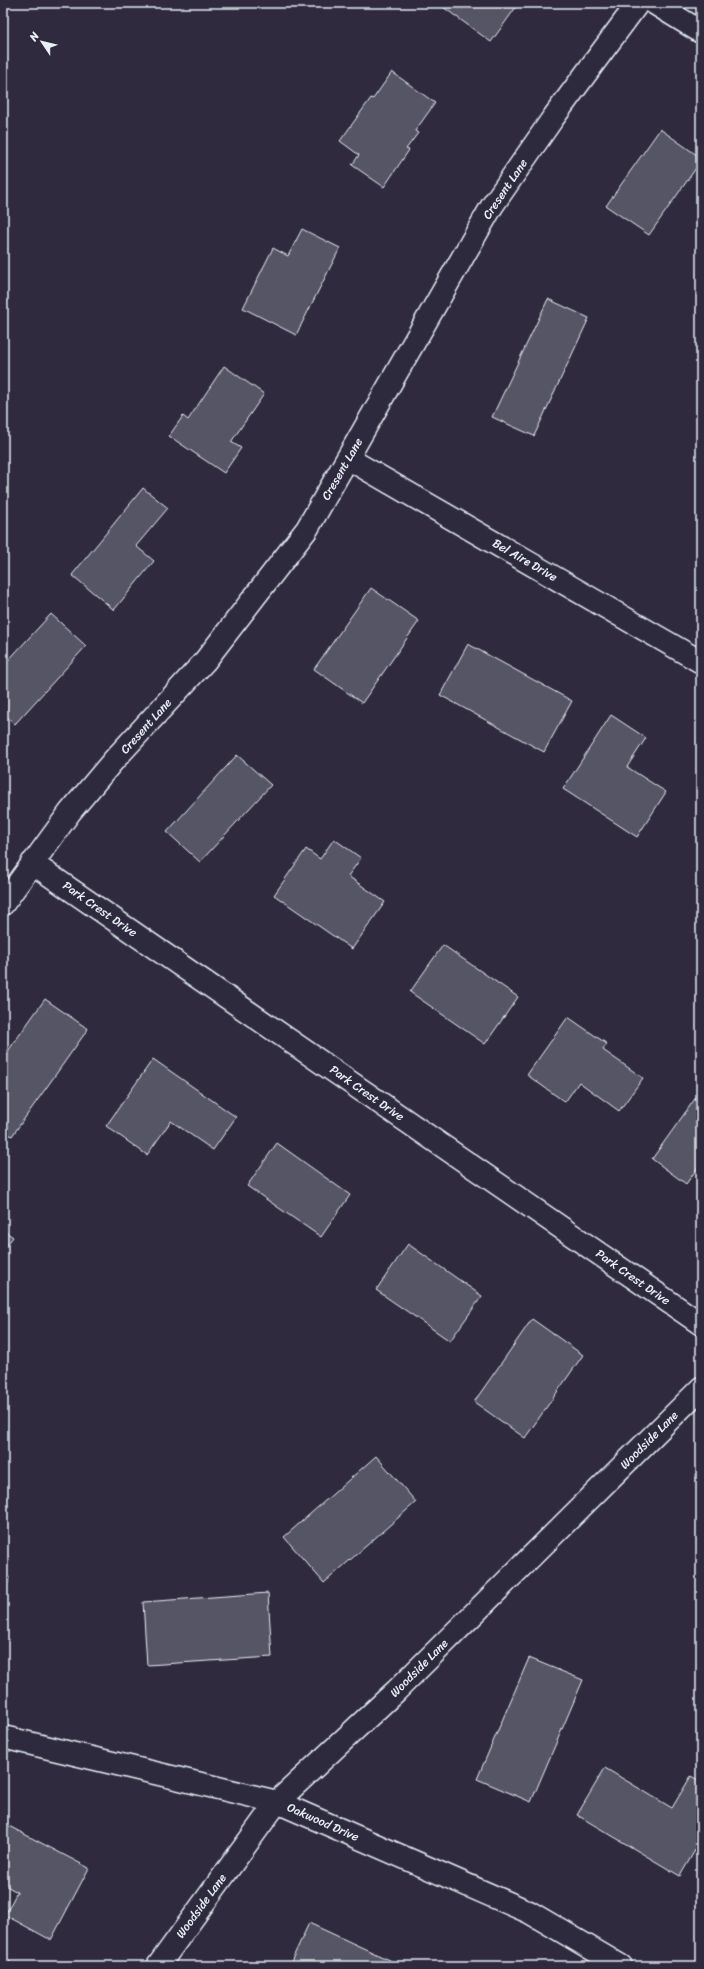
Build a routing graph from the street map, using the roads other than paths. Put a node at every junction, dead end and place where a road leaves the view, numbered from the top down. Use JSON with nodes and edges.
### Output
{"nodes":[{"id":1,"x":638,"y":3,"type":"edge"},
{"id":2,"x":654,"y":3,"type":"edge"},
{"id":3,"x":701,"y":32,"type":"edge"},
{"id":4,"x":349,"y":459,"type":"junction"},
{"id":5,"x":701,"y":662,"type":"edge"},
{"id":6,"x":32,"y":863,"type":"junction"},
{"id":7,"x":3,"y":904,"type":"edge"},
{"id":8,"x":701,"y":1324,"type":"edge"},
{"id":9,"x":701,"y":1388,"type":"edge"},
{"id":10,"x":3,"y":1736,"type":"edge"},
{"id":11,"x":277,"y":1802,"type":"junction"},
{"id":12,"x":158,"y":1966,"type":"edge"},
{"id":13,"x":622,"y":1966,"type":"edge"}],
"edges":[{"from":1,"to":4,"type":"street","name":"Cresent Lane"},
{"from":2,"to":3,"type":"street"},
{"from":4,"to":5,"type":"street","name":"Bel Aire Drive"},
{"from":4,"to":6,"type":"street","name":"Cresent Lane"},
{"from":6,"to":7,"type":"street","name":"Cresent Lane"},
{"from":6,"to":8,"type":"street","name":"Park Crest Drive"},
{"from":9,"to":11,"type":"street","name":"Woodside Lane"},
{"from":10,"to":11,"type":"street","name":"Oakwood Drive"},
{"from":11,"to":12,"type":"street","name":"Woodside Lane"},
{"from":11,"to":13,"type":"street","name":"Oakwood Drive"}]}
